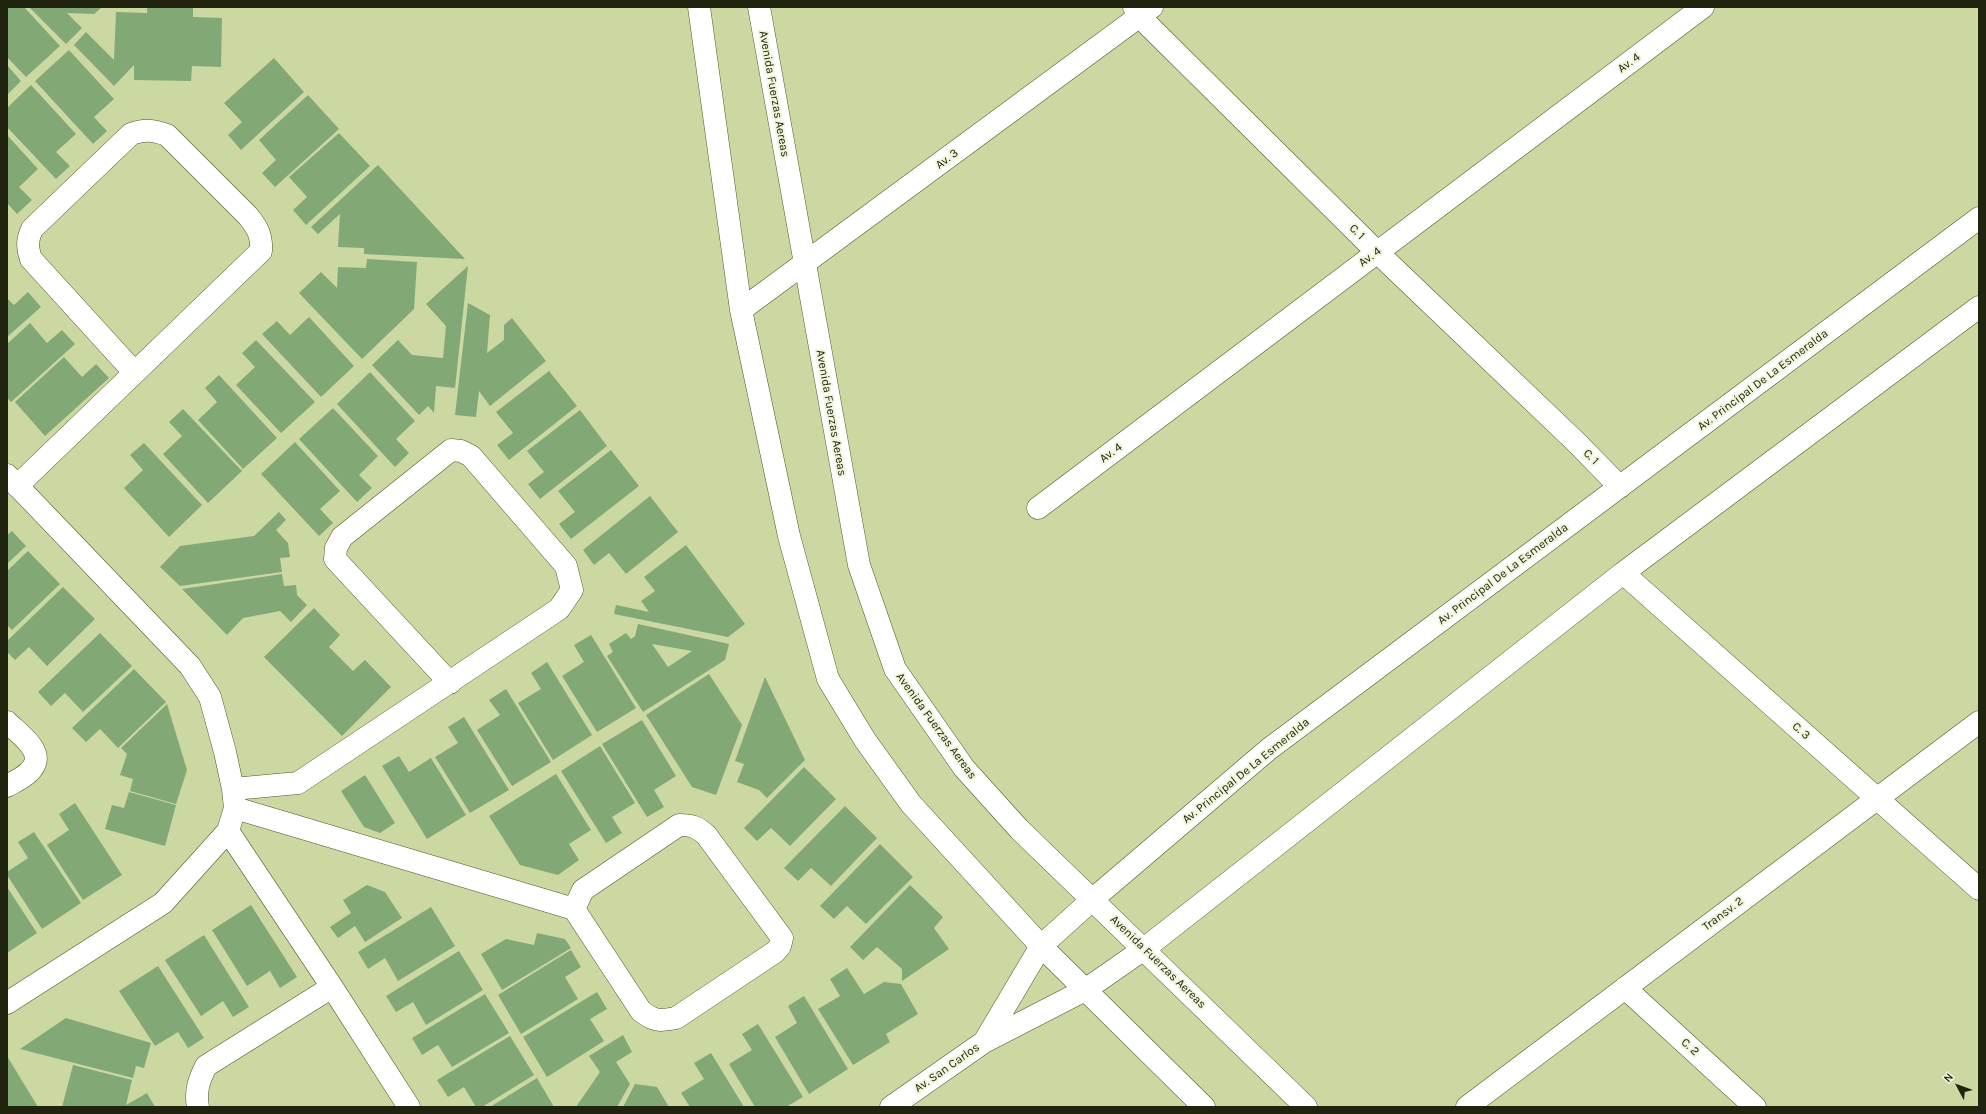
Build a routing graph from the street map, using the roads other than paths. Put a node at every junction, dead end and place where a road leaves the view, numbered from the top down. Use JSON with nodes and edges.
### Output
{"nodes":[{"id":1,"x":699,"y":7,"type":"edge"},
{"id":2,"x":759,"y":7,"type":"edge"},
{"id":3,"x":1703,"y":7,"type":"edge"},
{"id":4,"x":1142,"y":10,"type":"edge"},
{"id":5,"x":1979,"y":218,"type":"edge"},
{"id":6,"x":1377,"y":252,"type":"junction"},
{"id":7,"x":804,"y":263,"type":"junction"},
{"id":8,"x":1979,"y":307,"type":"edge"},
{"id":9,"x":741,"y":310,"type":"junction"},
{"id":10,"x":134,"y":372,"type":"junction"},
{"id":11,"x":12,"y":481,"type":"edge"},
{"id":12,"x":1620,"y":487,"type":"junction"},
{"id":13,"x":1038,"y":508,"type":"dead end"},
{"id":14,"x":1623,"y":573,"type":"junction"},
{"id":15,"x":450,"y":683,"type":"junction"},
{"id":16,"x":7,"y":722,"type":"edge"},
{"id":17,"x":1979,"y":722,"type":"edge"},
{"id":18,"x":7,"y":786,"type":"edge"},
{"id":19,"x":234,"y":798,"type":"junction"},
{"id":20,"x":1878,"y":798,"type":"junction"},
{"id":21,"x":228,"y":830,"type":"junction"},
{"id":22,"x":1979,"y":889,"type":"edge"},
{"id":23,"x":1093,"y":899,"type":"junction"},
{"id":24,"x":574,"y":909,"type":"junction"},
{"id":25,"x":1041,"y":946,"type":"junction"},
{"id":26,"x":1144,"y":949,"type":"junction"},
{"id":27,"x":332,"y":987,"type":"junction"},
{"id":28,"x":1625,"y":988,"type":"junction"},
{"id":29,"x":1085,"y":990,"type":"junction"},
{"id":30,"x":7,"y":1003,"type":"edge"},
{"id":31,"x":984,"y":1042,"type":"junction"},
{"id":32,"x":198,"y":1107,"type":"edge"},
{"id":33,"x":409,"y":1107,"type":"edge"},
{"id":34,"x":891,"y":1107,"type":"edge"},
{"id":35,"x":1204,"y":1107,"type":"edge"},
{"id":36,"x":1306,"y":1107,"type":"edge"},
{"id":37,"x":1467,"y":1107,"type":"edge"},
{"id":38,"x":1755,"y":1107,"type":"edge"}],
"edges":[{"from":1,"to":9,"type":"street"},
{"from":2,"to":7,"type":"street","name":"Avenida Fuerzas Aereas"},
{"from":3,"to":6,"type":"street","name":"Av. 4"},
{"from":4,"to":6,"type":"street","name":"C. 1"},
{"from":4,"to":7,"type":"street","name":"Av. 3"},
{"from":5,"to":12,"type":"street","name":"Av. Principal De La Esmeralda"},
{"from":6,"to":12,"type":"street","name":"C. 1"},
{"from":6,"to":13,"type":"street","name":"Av. 4"},
{"from":7,"to":9,"type":"street","name":"Av. 3"},
{"from":7,"to":23,"type":"street","name":"Avenida Fuerzas Aereas"},
{"from":8,"to":14,"type":"street"},
{"from":9,"to":25,"type":"street"},
{"from":10,"to":10,"type":"street"},
{"from":10,"to":11,"type":"street"},
{"from":11,"to":19,"type":"street"},
{"from":12,"to":23,"type":"street","name":"Av. Principal De La Esmeralda"},
{"from":14,"to":20,"type":"street","name":"C. 3"},
{"from":14,"to":26,"type":"street"},
{"from":15,"to":15,"type":"street"},
{"from":15,"to":19,"type":"street"},
{"from":16,"to":18,"type":"street"},
{"from":17,"to":20,"type":"street","name":"Transv. 2"},
{"from":19,"to":21,"type":"street"},
{"from":19,"to":24,"type":"street"},
{"from":20,"to":22,"type":"street","name":"C. 3"},
{"from":20,"to":28,"type":"street","name":"Transv. 2"},
{"from":21,"to":27,"type":"street"},
{"from":21,"to":30,"type":"street"},
{"from":23,"to":25,"type":"street","name":"Av. Principal De La Esmeralda"},
{"from":23,"to":26,"type":"street","name":"Avenida Fuerzas Aereas"},
{"from":24,"to":24,"type":"street"},
{"from":25,"to":29,"type":"street"},
{"from":25,"to":31,"type":"street","name":"Av. Principal De La Esmeralda"},
{"from":26,"to":29,"type":"street"},
{"from":26,"to":36,"type":"street","name":"Avenida Fuerzas Aereas"},
{"from":27,"to":32,"type":"street"},
{"from":27,"to":33,"type":"street"},
{"from":28,"to":37,"type":"street","name":"Transv. 2"},
{"from":28,"to":38,"type":"street","name":"C. 2"},
{"from":29,"to":31,"type":"street","name":"Av. San Carlos"},
{"from":29,"to":35,"type":"street"},
{"from":31,"to":34,"type":"street","name":"Av. San Carlos"}]}
